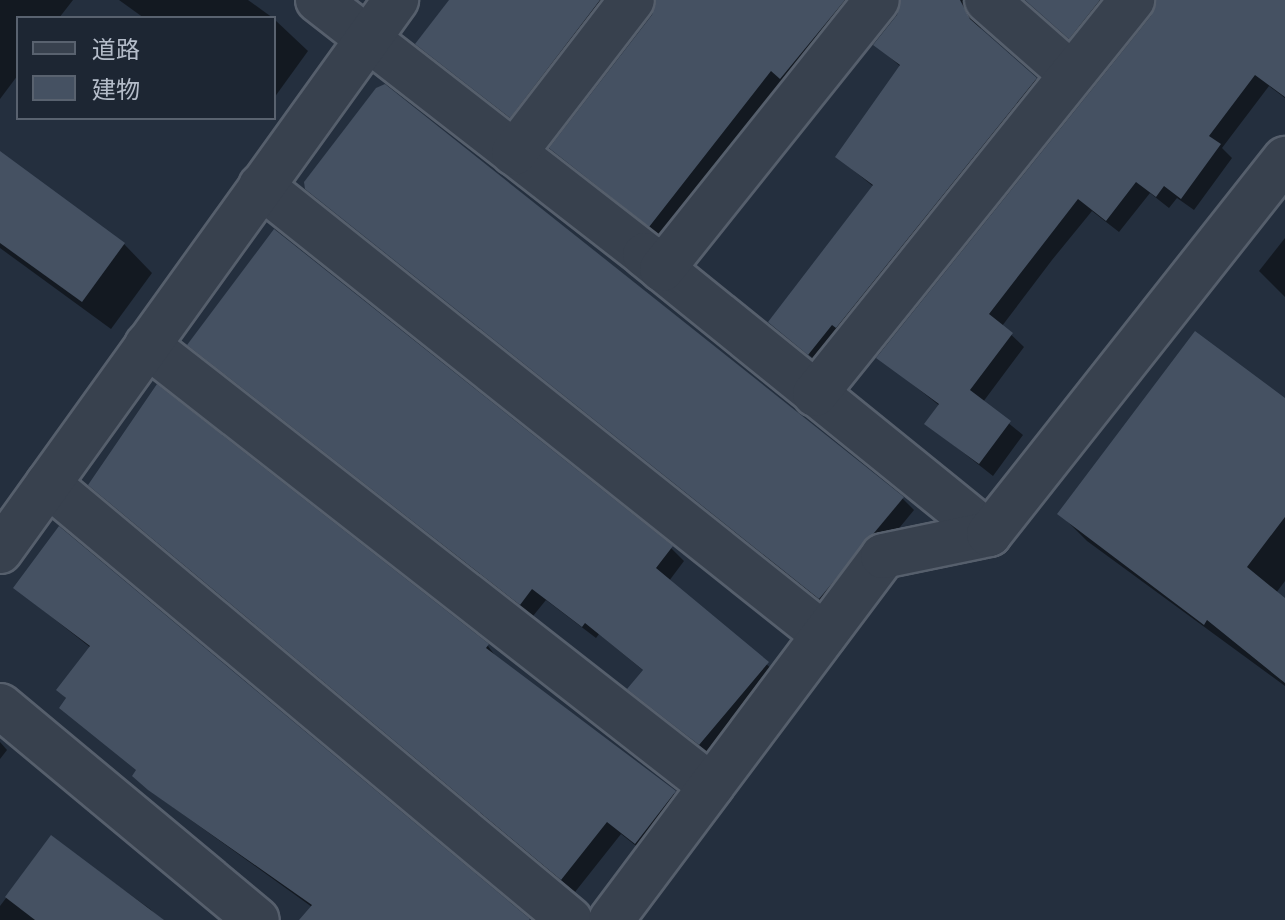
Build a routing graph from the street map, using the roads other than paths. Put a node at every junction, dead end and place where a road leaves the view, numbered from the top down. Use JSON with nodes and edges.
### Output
{"nodes":[{"id":1,"x":318,"y":0,"type":"edge"},
{"id":2,"x":396,"y":0,"type":"edge"},
{"id":3,"x":632,"y":0,"type":"edge"},
{"id":4,"x":877,"y":0,"type":"edge"},
{"id":5,"x":987,"y":0,"type":"edge"},
{"id":6,"x":1132,"y":0,"type":"edge"},
{"id":7,"x":367,"y":37,"type":"junction"},
{"id":8,"x":1071,"y":74,"type":"junction"},
{"id":9,"x":514,"y":153,"type":"junction"},
{"id":10,"x":1285,"y":159,"type":"edge"},
{"id":11,"x":261,"y":186,"type":"junction"},
{"id":12,"x":662,"y":269,"type":"junction"},
{"id":13,"x":147,"y":345,"type":"junction"},
{"id":14,"x":815,"y":394,"type":"junction"},
{"id":15,"x":48,"y":484,"type":"junction"},
{"id":16,"x":989,"y":534,"type":"junction"},
{"id":17,"x":0,"y":551,"type":"edge"},
{"id":18,"x":824,"y":635,"type":"junction"},
{"id":19,"x":0,"y":706,"type":"edge"},
{"id":20,"x":711,"y":786,"type":"junction"},
{"id":21,"x":257,"y":920,"type":"edge"},
{"id":22,"x":570,"y":920,"type":"edge"},
{"id":23,"x":611,"y":920,"type":"edge"}],
"edges":[{"from":1,"to":7,"type":"street"},
{"from":2,"to":7,"type":"street"},
{"from":3,"to":9,"type":"street"},
{"from":4,"to":12,"type":"street"},
{"from":5,"to":8,"type":"street"},
{"from":6,"to":8,"type":"street"},
{"from":7,"to":9,"type":"street"},
{"from":7,"to":11,"type":"street"},
{"from":8,"to":14,"type":"street"},
{"from":9,"to":12,"type":"street"},
{"from":10,"to":16,"type":"street"},
{"from":11,"to":13,"type":"street"},
{"from":11,"to":18,"type":"street"},
{"from":12,"to":14,"type":"street"},
{"from":13,"to":15,"type":"street"},
{"from":13,"to":20,"type":"street"},
{"from":14,"to":16,"type":"street"},
{"from":15,"to":17,"type":"street"},
{"from":15,"to":22,"type":"street"},
{"from":16,"to":18,"type":"street"},
{"from":18,"to":20,"type":"street"},
{"from":19,"to":21,"type":"street"},
{"from":20,"to":23,"type":"street"}]}
